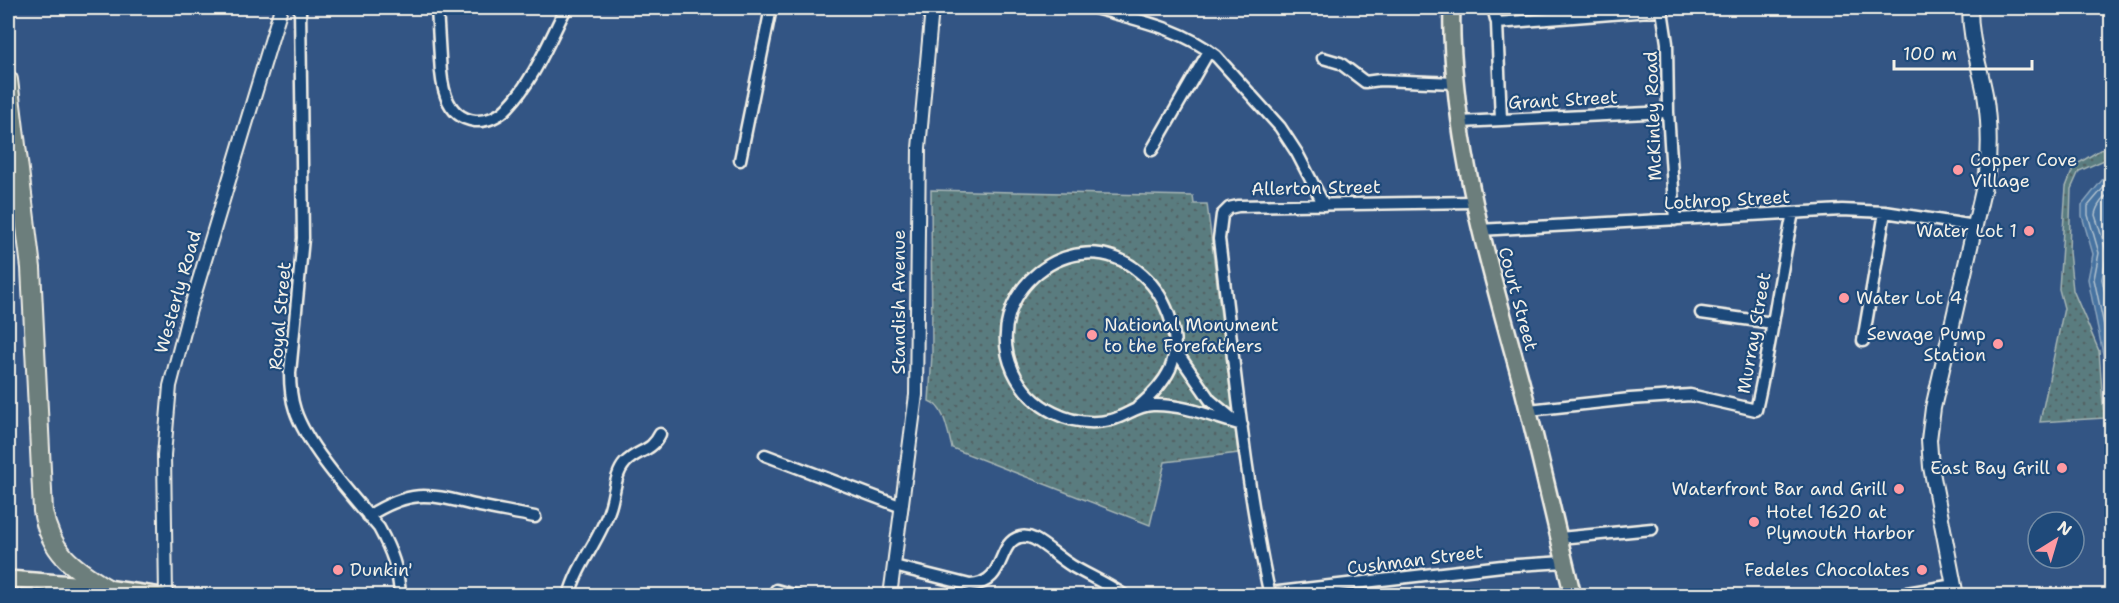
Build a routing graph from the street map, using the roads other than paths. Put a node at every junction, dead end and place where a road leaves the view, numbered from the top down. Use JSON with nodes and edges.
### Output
{"nodes":[{"id":1,"x":281,"y":8,"type":"edge"},
{"id":2,"x":300,"y":8,"type":"edge"},
{"id":3,"x":437,"y":8,"type":"edge"},
{"id":4,"x":566,"y":8,"type":"edge"},
{"id":5,"x":771,"y":8,"type":"edge"},
{"id":6,"x":932,"y":8,"type":"edge"},
{"id":7,"x":1095,"y":8,"type":"edge"},
{"id":8,"x":1452,"y":8,"type":"edge"},
{"id":9,"x":1492,"y":8,"type":"edge"},
{"id":10,"x":1970,"y":8,"type":"edge"},
{"id":11,"x":1497,"y":23,"type":"junction"},
{"id":12,"x":1209,"y":51,"type":"junction"},
{"id":13,"x":1323,"y":58,"type":"dead end"},
{"id":14,"x":8,"y":80,"type":"edge"},
{"id":15,"x":1455,"y":83,"type":"junction"},
{"id":16,"x":1668,"y":112,"type":"junction"},
{"id":17,"x":1501,"y":120,"type":"junction"},
{"id":18,"x":1460,"y":122,"type":"junction"},
{"id":19,"x":1152,"y":150,"type":"dead end"},
{"id":20,"x":740,"y":160,"type":"dead end"},
{"id":21,"x":1473,"y":202,"type":"junction"},
{"id":22,"x":1323,"y":205,"type":"junction"},
{"id":23,"x":1886,"y":212,"type":"junction"},
{"id":24,"x":1793,"y":213,"type":"junction"},
{"id":25,"x":1675,"y":220,"type":"junction"},
{"id":26,"x":1975,"y":226,"type":"junction"},
{"id":27,"x":1479,"y":230,"type":"junction"},
{"id":28,"x":1701,"y":313,"type":"dead end"},
{"id":29,"x":1773,"y":323,"type":"junction"},
{"id":30,"x":1863,"y":341,"type":"dead end"},
{"id":31,"x":1174,"y":348,"type":"junction"},
{"id":32,"x":1138,"y":407,"type":"junction"},
{"id":33,"x":1529,"y":410,"type":"junction"},
{"id":34,"x":1242,"y":425,"type":"junction"},
{"id":35,"x":660,"y":434,"type":"dead end"},
{"id":36,"x":765,"y":455,"type":"dead end"},
{"id":37,"x":902,"y":507,"type":"junction"},
{"id":38,"x":368,"y":516,"type":"junction"},
{"id":39,"x":535,"y":517,"type":"dead end"},
{"id":40,"x":1652,"y":529,"type":"dead end"},
{"id":41,"x":1560,"y":538,"type":"junction"},
{"id":42,"x":1565,"y":562,"type":"junction"},
{"id":43,"x":894,"y":566,"type":"junction"},
{"id":44,"x":8,"y":579,"type":"edge"},
{"id":45,"x":106,"y":588,"type":"junction"},
{"id":46,"x":776,"y":590,"type":"dead end"},
{"id":47,"x":1955,"y":590,"type":"edge"},
{"id":48,"x":1270,"y":594,"type":"edge"},
{"id":49,"x":161,"y":596,"type":"edge"},
{"id":50,"x":166,"y":596,"type":"edge"},
{"id":51,"x":400,"y":596,"type":"edge"},
{"id":52,"x":569,"y":596,"type":"edge"},
{"id":53,"x":797,"y":596,"type":"edge"},
{"id":54,"x":890,"y":596,"type":"edge"},
{"id":55,"x":1125,"y":596,"type":"edge"},
{"id":56,"x":1573,"y":596,"type":"edge"},
{"id":57,"x":1889,"y":596,"type":"edge"}],
"edges":[{"from":1,"to":50,"type":"street","name":"Westerly Road"},
{"from":2,"to":38,"type":"street","name":"Royal Street"},
{"from":3,"to":4,"type":"street"},
{"from":5,"to":20,"type":"street"},
{"from":6,"to":37,"type":"street","name":"Standish Avenue"},
{"from":7,"to":12,"type":"street"},
{"from":8,"to":15,"type":"main road","name":"Court Street"},
{"from":9,"to":11,"type":"street"},
{"from":10,"to":26,"type":"main road"},
{"from":11,"to":16,"type":"street","name":"McKinley Road"},
{"from":11,"to":17,"type":"street"},
{"from":12,"to":19,"type":"street"},
{"from":12,"to":22,"type":"street"},
{"from":13,"to":15,"type":"street"},
{"from":14,"to":45,"type":"highway"},
{"from":15,"to":18,"type":"main road","name":"Court Street"},
{"from":16,"to":17,"type":"street","name":"Grant Street"},
{"from":16,"to":25,"type":"street","name":"McKinley Road"},
{"from":17,"to":18,"type":"street","name":"Grant Street"},
{"from":18,"to":21,"type":"main road","name":"Court Street"},
{"from":21,"to":22,"type":"street","name":"Allerton Street"},
{"from":21,"to":27,"type":"main road","name":"Court Street"},
{"from":22,"to":34,"type":"street","name":"Allerton Street"},
{"from":23,"to":24,"type":"street","name":"Lothrop Street"},
{"from":23,"to":26,"type":"street","name":"Lothrop Street"},
{"from":23,"to":30,"type":"street"},
{"from":24,"to":25,"type":"street","name":"Lothrop Street"},
{"from":24,"to":29,"type":"street","name":"Murray Street"},
{"from":25,"to":27,"type":"street","name":"Lothrop Street"},
{"from":26,"to":47,"type":"main road"},
{"from":27,"to":33,"type":"main road","name":"Court Street"},
{"from":28,"to":29,"type":"street"},
{"from":29,"to":33,"type":"street","name":"Murray Street"},
{"from":31,"to":32,"type":"street"},
{"from":31,"to":32,"type":"street"},
{"from":31,"to":34,"type":"street"},
{"from":32,"to":34,"type":"street"},
{"from":33,"to":41,"type":"main road","name":"Court Street"},
{"from":34,"to":48,"type":"street","name":"Allerton Street"},
{"from":35,"to":52,"type":"street"},
{"from":36,"to":37,"type":"street"},
{"from":37,"to":43,"type":"street","name":"Standish Avenue"},
{"from":38,"to":39,"type":"street"},
{"from":38,"to":51,"type":"street","name":"Royal Street"},
{"from":40,"to":41,"type":"street"},
{"from":41,"to":42,"type":"main road","name":"Court Street"},
{"from":42,"to":48,"type":"street","name":"Cushman Street"},
{"from":42,"to":56,"type":"main road","name":"Court Street"},
{"from":43,"to":54,"type":"street","name":"Standish Avenue"},
{"from":43,"to":55,"type":"street"},
{"from":44,"to":45,"type":"main road"},
{"from":45,"to":49,"type":"main road"},
{"from":46,"to":53,"type":"street"},
{"from":47,"to":57,"type":"street"}]}
